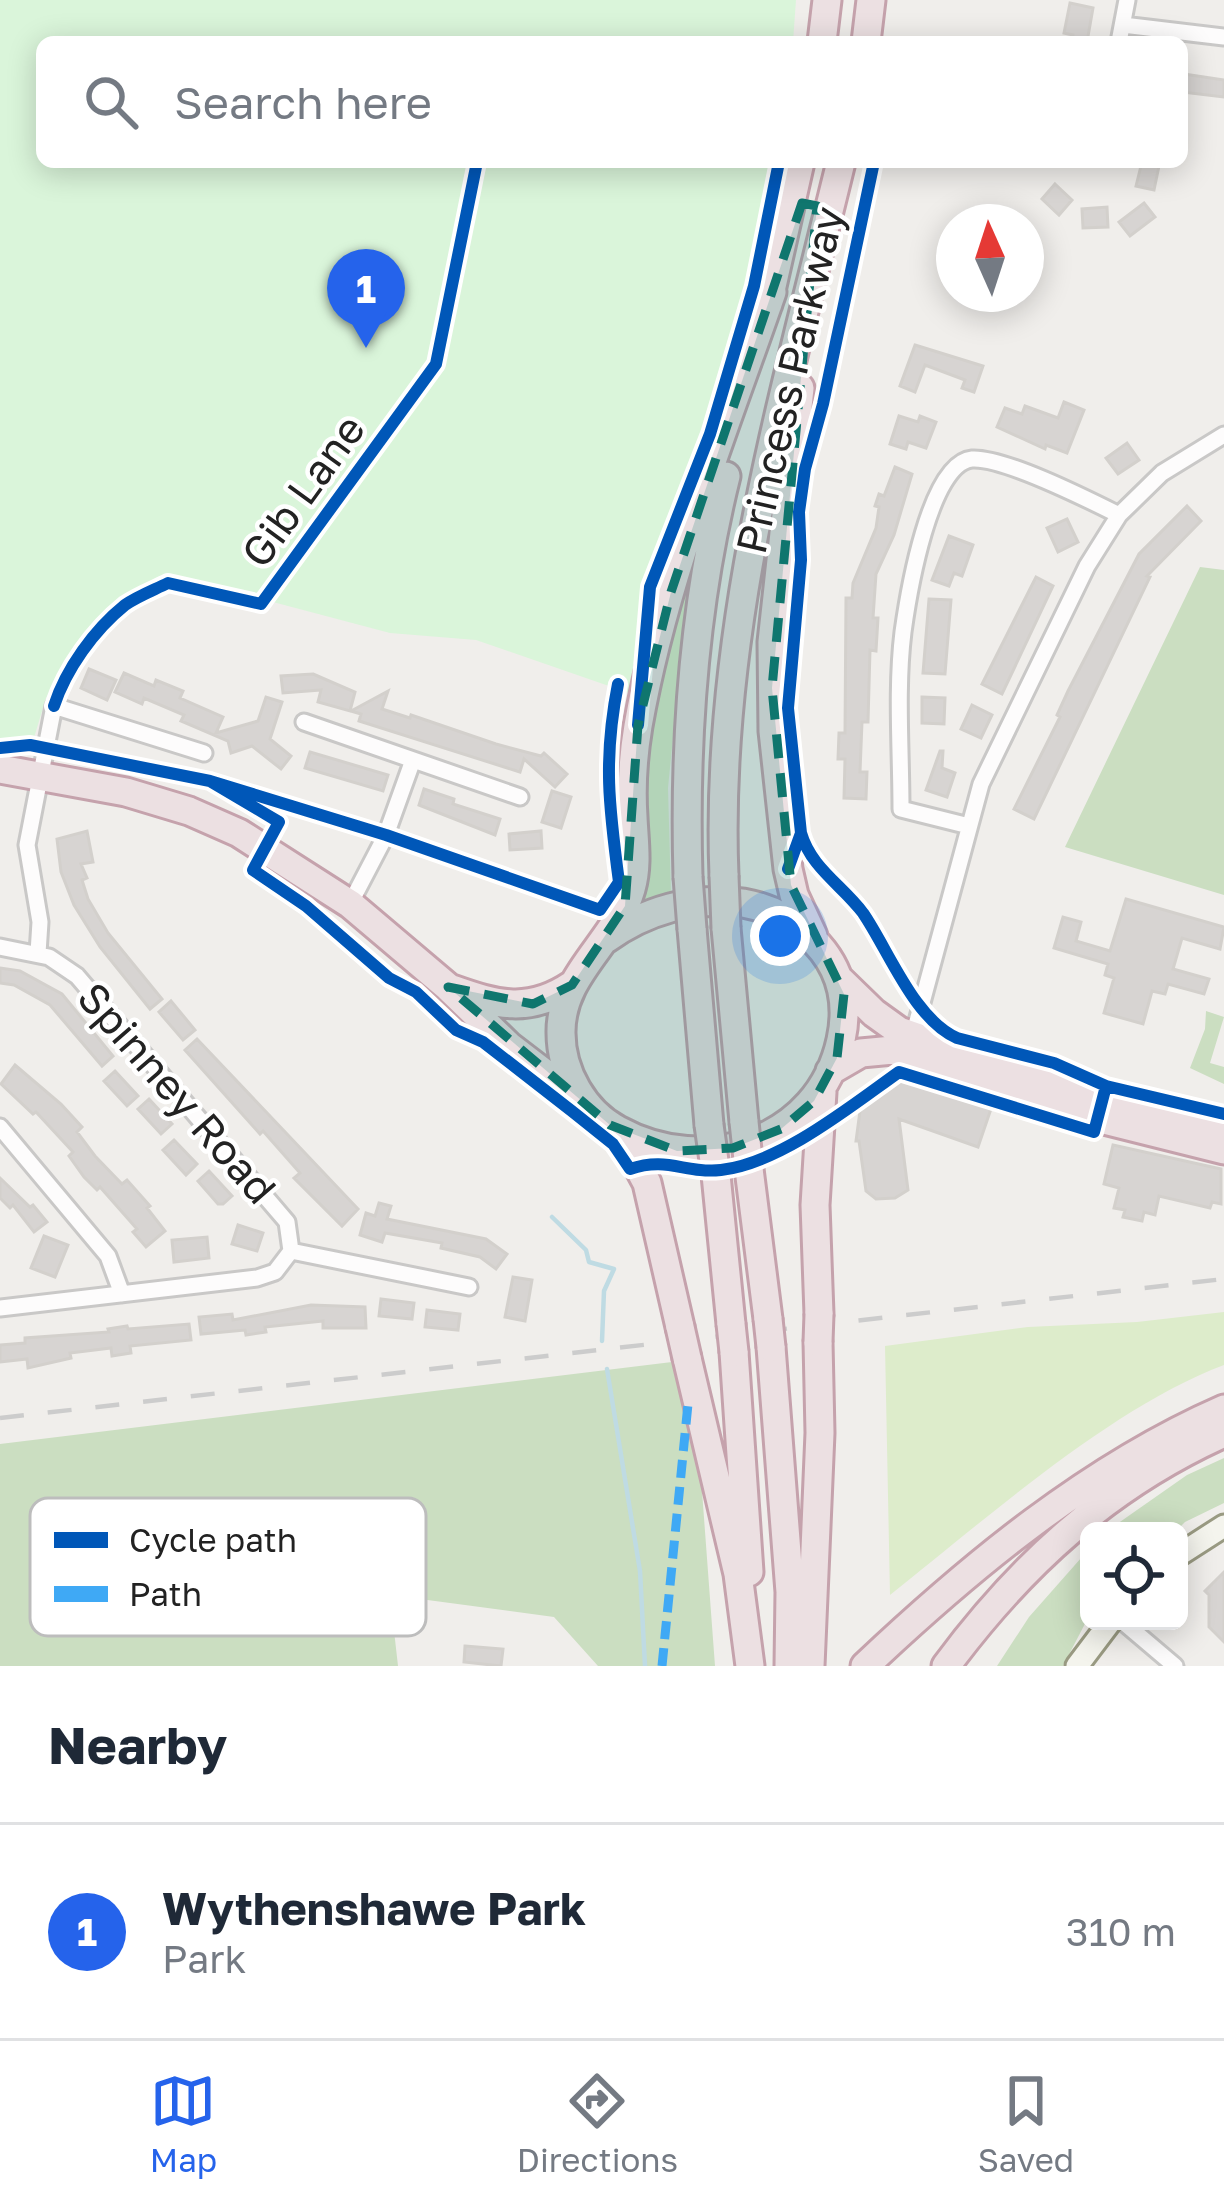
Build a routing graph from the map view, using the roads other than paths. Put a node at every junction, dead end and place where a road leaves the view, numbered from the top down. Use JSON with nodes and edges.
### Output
{"nodes":[{"id":1,"x":827,"y":0,"type":"edge"},
{"id":2,"x":871,"y":0,"type":"edge"},
{"id":3,"x":1126,"y":0,"type":"edge"},
{"id":4,"x":1121,"y":33,"type":"edge"},
{"id":5,"x":823,"y":36,"type":"edge"},
{"id":6,"x":867,"y":36,"type":"edge"},
{"id":7,"x":1224,"y":37,"type":"edge"},
{"id":8,"x":799,"y":168,"type":"edge"},
{"id":9,"x":840,"y":168,"type":"edge"},
{"id":10,"x":772,"y":292,"type":"junction"},
{"id":11,"x":808,"y":302,"type":"junction"},
{"id":12,"x":1224,"y":435,"type":"edge"},
{"id":13,"x":1119,"y":515,"type":"junction"},
{"id":14,"x":304,"y":722,"type":"dead end"},
{"id":15,"x":204,"y":753,"type":"dead end"},
{"id":16,"x":412,"y":760,"type":"junction"},
{"id":17,"x":0,"y":769,"type":"edge"},
{"id":18,"x":38,"y":775,"type":"junction"},
{"id":19,"x":520,"y":797,"type":"dead end"},
{"id":20,"x":969,"y":826,"type":"junction"},
{"id":21,"x":350,"y":904,"type":"junction"},
{"id":22,"x":606,"y":939,"type":"junction"},
{"id":23,"x":814,"y":940,"type":"junction"},
{"id":24,"x":0,"y":947,"type":"edge"},
{"id":25,"x":38,"y":953,"type":"junction"},
{"id":26,"x":839,"y":979,"type":"junction"},
{"id":27,"x":572,"y":985,"type":"junction"},
{"id":28,"x":448,"y":987,"type":"junction"},
{"id":29,"x":913,"y":1036,"type":"junction"},
{"id":30,"x":826,"y":1079,"type":"junction"},
{"id":31,"x":590,"y":1107,"type":"junction"},
{"id":32,"x":0,"y":1127,"type":"edge"},
{"id":33,"x":619,"y":1131,"type":"junction"},
{"id":34,"x":1224,"y":1131,"type":"edge"},
{"id":35,"x":1224,"y":1150,"type":"edge"},
{"id":36,"x":291,"y":1251,"type":"junction"},
{"id":37,"x":469,"y":1288,"type":"dead end"},
{"id":38,"x":122,"y":1294,"type":"junction"},
{"id":39,"x":0,"y":1308,"type":"edge"},
{"id":40,"x":1224,"y":1409,"type":"edge"},
{"id":41,"x":1224,"y":1433,"type":"edge"},
{"id":42,"x":1224,"y":1526,"type":"edge"},
{"id":43,"x":1188,"y":1550,"type":"edge"},
{"id":44,"x":1104,"y":1630,"type":"edge"},
{"id":45,"x":1133,"y":1630,"type":"edge"},
{"id":46,"x":752,"y":1666,"type":"edge"},
{"id":47,"x":789,"y":1666,"type":"edge"},
{"id":48,"x":810,"y":1666,"type":"edge"},
{"id":49,"x":865,"y":1666,"type":"edge"},
{"id":50,"x":946,"y":1666,"type":"edge"},
{"id":51,"x":1077,"y":1666,"type":"edge"},
{"id":52,"x":1175,"y":1666,"type":"edge"}],
"edges":[{"from":1,"to":5,"type":"highway"},
{"from":2,"to":6,"type":"highway"},
{"from":3,"to":4,"type":"street"},
{"from":4,"to":7,"type":"street"},
{"from":8,"to":10,"type":"highway","name":"Princess Parkway"},
{"from":9,"to":11,"type":"highway","name":"Princess Parkway"},
{"from":10,"to":22,"type":"highway"},
{"from":10,"to":46,"type":"highway","name":"Princess Parkway","bridge":true},
{"from":11,"to":23,"type":"highway"},
{"from":11,"to":47,"type":"highway","name":"Princess Parkway","bridge":true},
{"from":12,"to":13,"type":"street"},
{"from":13,"to":20,"type":"street"},
{"from":13,"to":20,"type":"street"},
{"from":14,"to":16,"type":"street"},
{"from":15,"to":18,"type":"street"},
{"from":16,"to":19,"type":"street"},
{"from":16,"to":21,"type":"street"},
{"from":17,"to":18,"type":"highway"},
{"from":18,"to":21,"type":"highway"},
{"from":18,"to":25,"type":"street"},
{"from":20,"to":29,"type":"street"},
{"from":21,"to":28,"type":"highway"},
{"from":22,"to":23,"type":"highway"},
{"from":22,"to":27,"type":"highway"},
{"from":23,"to":26,"type":"highway"},
{"from":24,"to":25,"type":"street"},
{"from":25,"to":36,"type":"street","name":"Spinney Road"},
{"from":26,"to":29,"type":"highway"},
{"from":26,"to":30,"type":"highway"},
{"from":27,"to":28,"type":"highway"},
{"from":27,"to":31,"type":"highway"},
{"from":28,"to":31,"type":"highway"},
{"from":29,"to":34,"type":"highway"},
{"from":30,"to":33,"type":"highway"},
{"from":30,"to":35,"type":"highway"},
{"from":30,"to":48,"type":"highway"},
{"from":31,"to":33,"type":"highway"},
{"from":32,"to":38,"type":"street"},
{"from":33,"to":46,"type":"highway","bridge":true},
{"from":36,"to":37,"type":"street"},
{"from":36,"to":38,"type":"street"},
{"from":38,"to":39,"type":"street"},
{"from":40,"to":49,"type":"highway"},
{"from":41,"to":50,"type":"highway"},
{"from":42,"to":43,"type":"street"},
{"from":44,"to":51,"type":"street"},
{"from":45,"to":52,"type":"street"}]}
